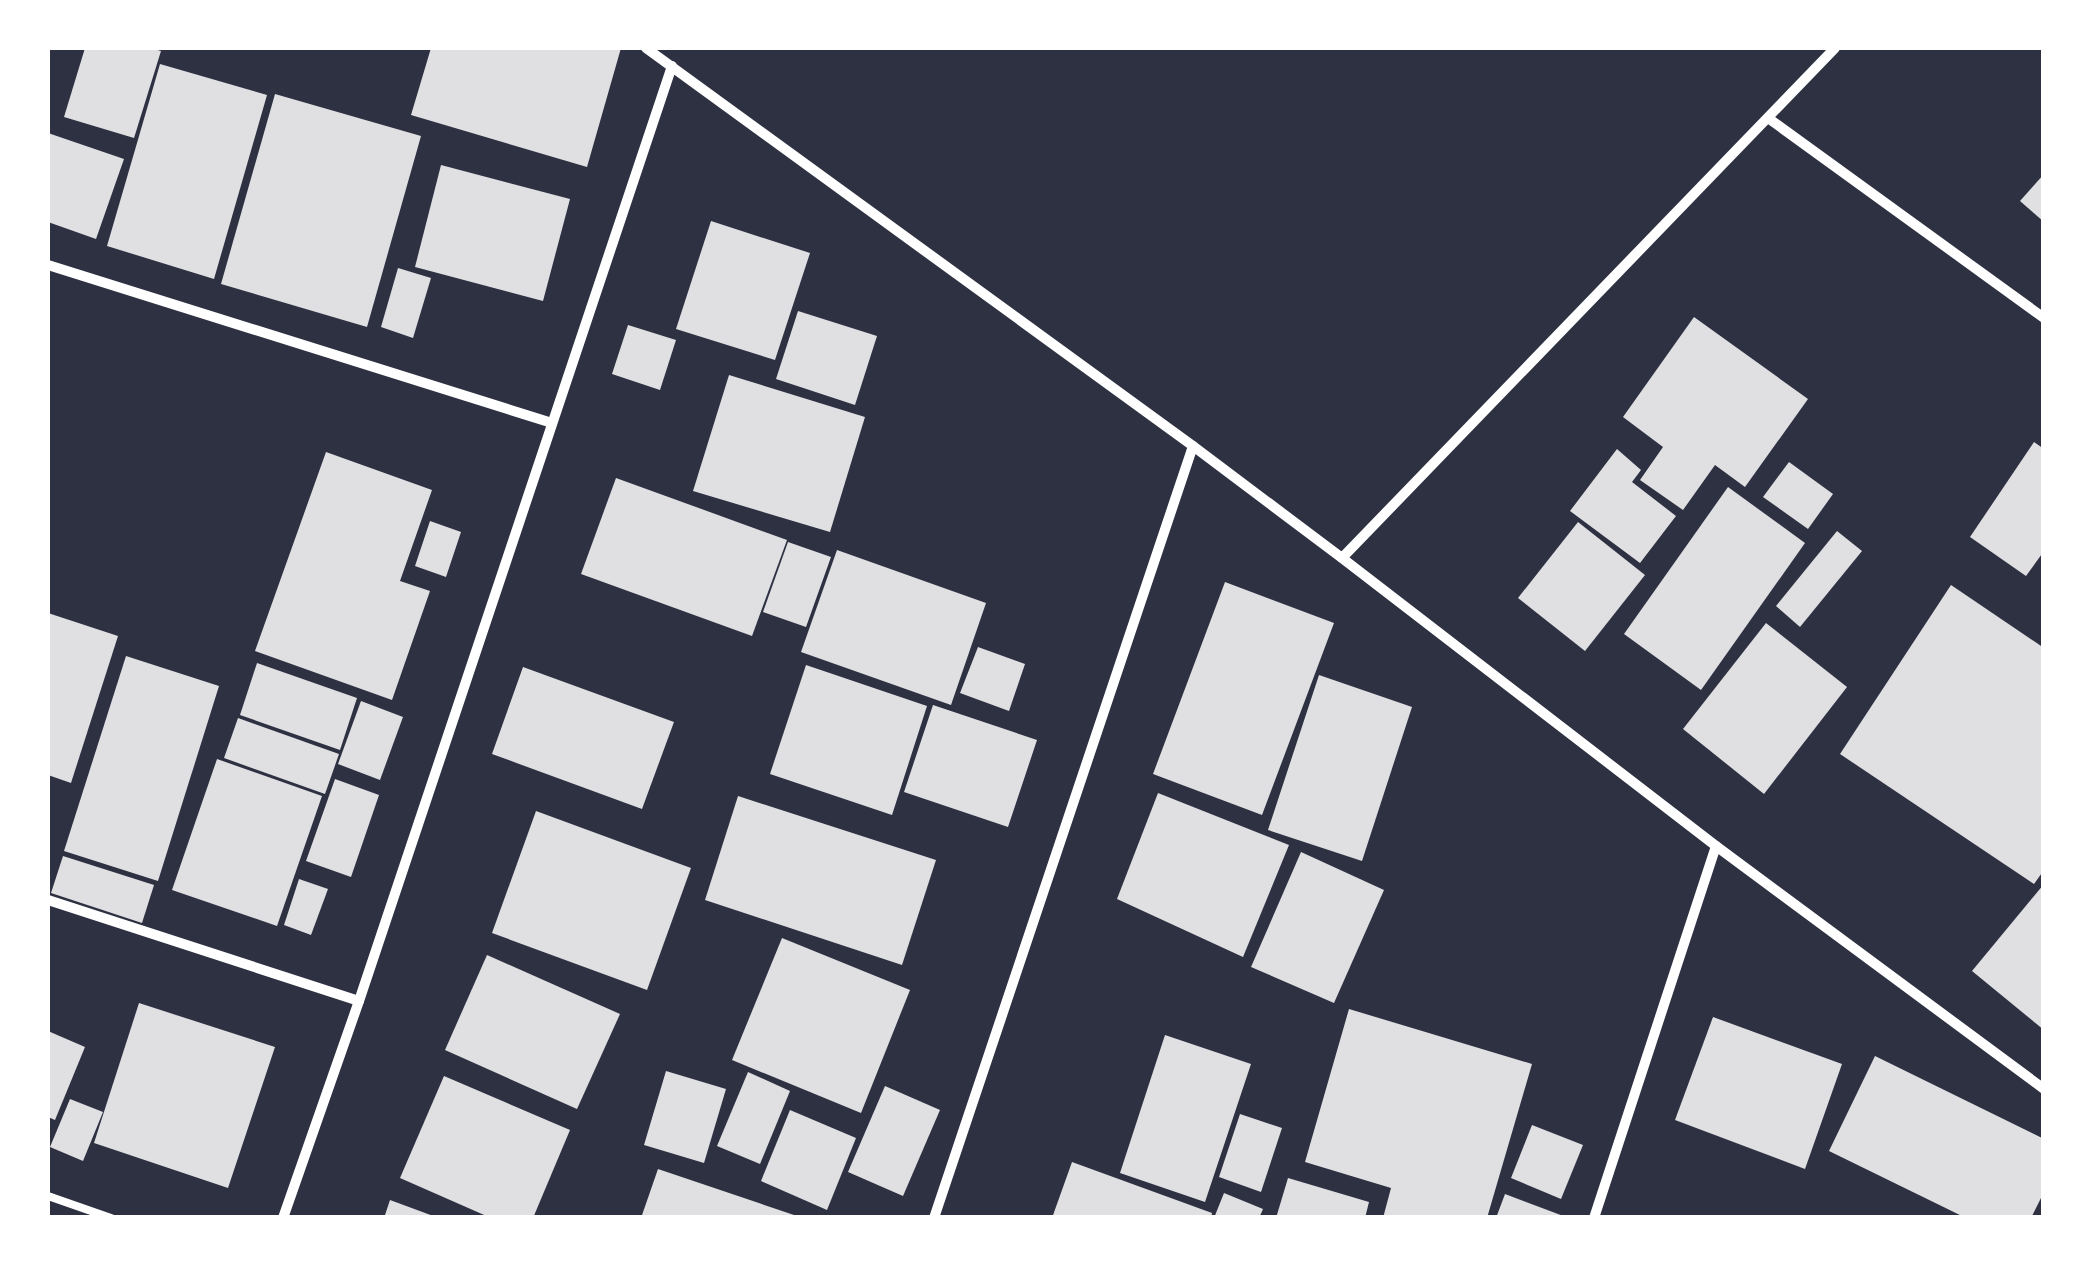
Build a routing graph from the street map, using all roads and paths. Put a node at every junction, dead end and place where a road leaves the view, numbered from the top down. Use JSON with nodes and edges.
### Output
{"nodes":[{"id":1,"x":646,"y":48,"type":"edge"},
{"id":2,"x":1835,"y":48,"type":"edge"},
{"id":3,"x":672,"y":66,"type":"junction"},
{"id":4,"x":1768,"y":118,"type":"junction"},
{"id":5,"x":48,"y":265,"type":"edge"},
{"id":6,"x":2044,"y":318,"type":"edge"},
{"id":7,"x":552,"y":423,"type":"junction"},
{"id":8,"x":1192,"y":446,"type":"junction"},
{"id":9,"x":1342,"y":558,"type":"junction"},
{"id":10,"x":1716,"y":846,"type":"junction"},
{"id":11,"x":48,"y":900,"type":"edge"},
{"id":12,"x":359,"y":1001,"type":"junction"},
{"id":13,"x":2044,"y":1089,"type":"edge"},
{"id":14,"x":48,"y":1196,"type":"edge"},
{"id":15,"x":110,"y":1218,"type":"edge"},
{"id":16,"x":284,"y":1218,"type":"edge"},
{"id":17,"x":934,"y":1218,"type":"edge"},
{"id":18,"x":1594,"y":1218,"type":"edge"}],
"edges":[{"from":1,"to":3,"type":"street"},
{"from":2,"to":4,"type":"street"},
{"from":3,"to":7,"type":"street"},
{"from":3,"to":8,"type":"street"},
{"from":4,"to":6,"type":"street"},
{"from":4,"to":9,"type":"street"},
{"from":5,"to":7,"type":"street"},
{"from":7,"to":12,"type":"street"},
{"from":8,"to":9,"type":"street"},
{"from":8,"to":17,"type":"street"},
{"from":9,"to":10,"type":"street"},
{"from":10,"to":13,"type":"street"},
{"from":10,"to":18,"type":"street"},
{"from":11,"to":12,"type":"street"},
{"from":12,"to":16,"type":"street"},
{"from":14,"to":15,"type":"lane"}]}
